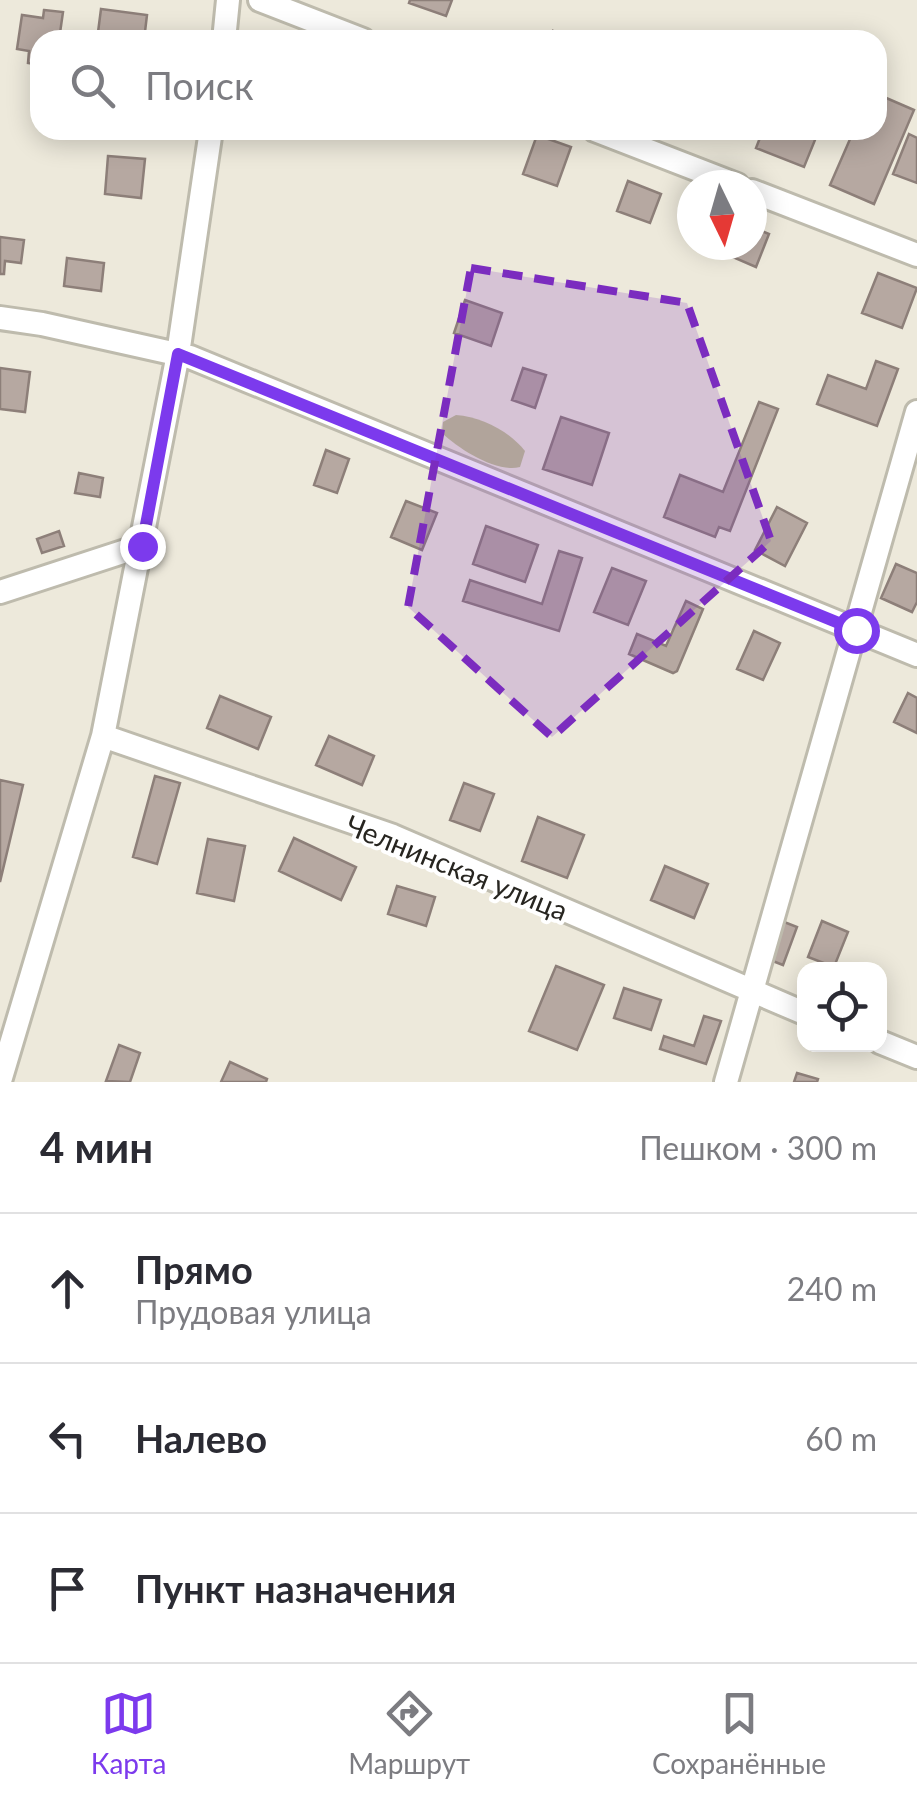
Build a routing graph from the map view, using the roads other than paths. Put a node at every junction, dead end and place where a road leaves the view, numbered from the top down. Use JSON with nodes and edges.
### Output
{"nodes":[{"id":1,"x":228,"y":0,"type":"edge"},
{"id":2,"x":260,"y":0,"type":"edge"},
{"id":3,"x":225,"y":30,"type":"edge"},
{"id":4,"x":337,"y":30,"type":"edge"},
{"id":5,"x":210,"y":140,"type":"edge"},
{"id":6,"x":621,"y":140,"type":"edge"},
{"id":7,"x":698,"y":170,"type":"edge"},
{"id":8,"x":767,"y":197,"type":"edge"},
{"id":9,"x":917,"y":255,"type":"edge"},
{"id":10,"x":0,"y":318,"type":"edge"},
{"id":11,"x":178,"y":354,"type":"junction"},
{"id":12,"x":917,"y":412,"type":"edge"},
{"id":13,"x":142,"y":546,"type":"junction"},
{"id":14,"x":0,"y":592,"type":"edge"},
{"id":15,"x":856,"y":630,"type":"junction"},
{"id":16,"x":917,"y":655,"type":"edge"},
{"id":17,"x":103,"y":736,"type":"junction"},
{"id":18,"x":751,"y":992,"type":"junction"},
{"id":19,"x":797,"y":1010,"type":"edge"},
{"id":20,"x":887,"y":1045,"type":"edge"},
{"id":21,"x":917,"y":1057,"type":"edge"},
{"id":22,"x":2,"y":1081,"type":"edge"},
{"id":23,"x":726,"y":1082,"type":"edge"}],
"edges":[{"from":1,"to":3,"type":"street"},
{"from":2,"to":4,"type":"street"},
{"from":5,"to":11,"type":"street"},
{"from":6,"to":7,"type":"street"},
{"from":8,"to":9,"type":"street"},
{"from":10,"to":11,"type":"street"},
{"from":11,"to":13,"type":"street"},
{"from":11,"to":15,"type":"street"},
{"from":12,"to":15,"type":"street"},
{"from":13,"to":14,"type":"street"},
{"from":13,"to":17,"type":"street"},
{"from":15,"to":16,"type":"street"},
{"from":15,"to":18,"type":"street"},
{"from":17,"to":18,"type":"street","name":"Челнинская улица"},
{"from":17,"to":22,"type":"street"},
{"from":18,"to":19,"type":"street","name":"Челнинская улица"},
{"from":18,"to":23,"type":"street"},
{"from":20,"to":21,"type":"street"}]}
